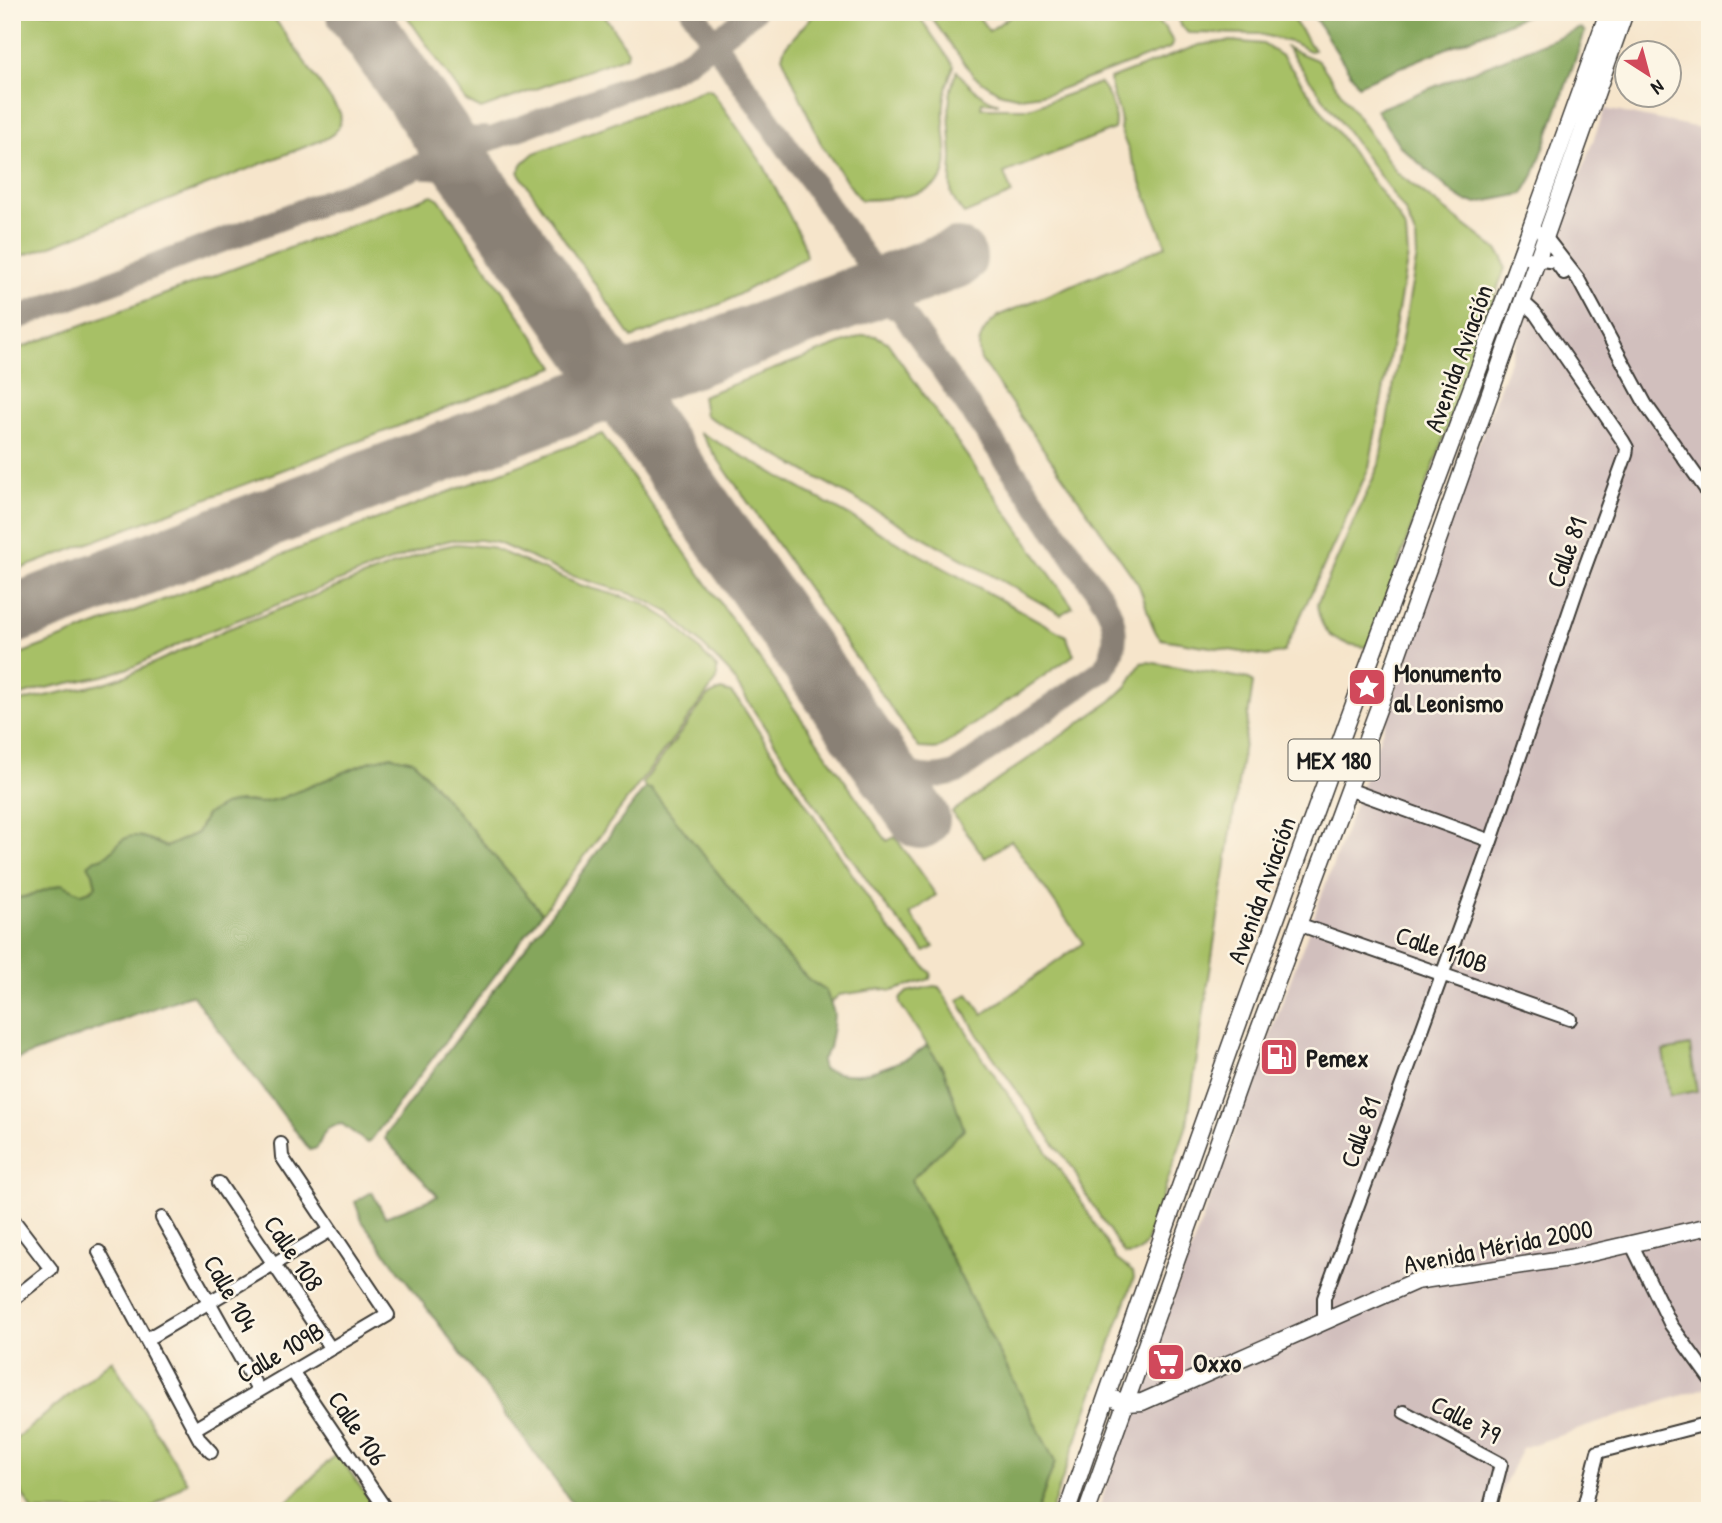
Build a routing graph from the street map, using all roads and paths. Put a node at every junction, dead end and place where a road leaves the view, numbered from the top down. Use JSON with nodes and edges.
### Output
{"nodes":[{"id":1,"x":1608,"y":12,"type":"edge"},
{"id":2,"x":1625,"y":12,"type":"edge"},
{"id":3,"x":1533,"y":227,"type":"junction"},
{"id":4,"x":1546,"y":237,"type":"junction"},
{"id":5,"x":1530,"y":259,"type":"junction"},
{"id":6,"x":1523,"y":302,"type":"junction"},
{"id":7,"x":1589,"y":303,"type":"junction"},
{"id":8,"x":1710,"y":499,"type":"edge"},
{"id":9,"x":1348,"y":789,"type":"junction"},
{"id":10,"x":1490,"y":841,"type":"junction"},
{"id":11,"x":1298,"y":923,"type":"junction"},
{"id":12,"x":1441,"y":972,"type":"junction"},
{"id":13,"x":1570,"y":1019,"type":"dead end"},
{"id":14,"x":281,"y":1144,"type":"dead end"},
{"id":15,"x":219,"y":1183,"type":"dead end"},
{"id":16,"x":12,"y":1218,"type":"edge"},
{"id":17,"x":162,"y":1218,"type":"dead end"},
{"id":18,"x":1710,"y":1226,"type":"edge"},
{"id":19,"x":331,"y":1230,"type":"junction"},
{"id":20,"x":1632,"y":1245,"type":"junction"},
{"id":21,"x":99,"y":1252,"type":"dead end"},
{"id":22,"x":274,"y":1264,"type":"junction"},
{"id":23,"x":12,"y":1300,"type":"edge"},
{"id":24,"x":209,"y":1302,"type":"junction"},
{"id":25,"x":1324,"y":1322,"type":"junction"},
{"id":26,"x":147,"y":1339,"type":"junction"},
{"id":27,"x":331,"y":1349,"type":"junction"},
{"id":28,"x":292,"y":1371,"type":"junction"},
{"id":29,"x":1710,"y":1379,"type":"edge"},
{"id":30,"x":259,"y":1391,"type":"junction"},
{"id":31,"x":1106,"y":1396,"type":"junction"},
{"id":32,"x":1126,"y":1403,"type":"junction"},
{"id":33,"x":1404,"y":1412,"type":"dead end"},
{"id":34,"x":1710,"y":1423,"type":"edge"},
{"id":35,"x":196,"y":1428,"type":"junction"},
{"id":36,"x":211,"y":1452,"type":"dead end"},
{"id":37,"x":387,"y":1511,"type":"edge"},
{"id":38,"x":1067,"y":1511,"type":"edge"},
{"id":39,"x":1087,"y":1511,"type":"edge"},
{"id":40,"x":1489,"y":1511,"type":"edge"},
{"id":41,"x":1583,"y":1511,"type":"edge"}],
"edges":[{"from":1,"to":3,"type":"main road","name":"Avenida Aviación","number":"MEX 180"},
{"from":2,"to":4,"type":"main road","name":"Avenida Aviación","number":"MEX 180"},
{"from":3,"to":4,"type":"street"},
{"from":3,"to":5,"type":"main road","name":"Avenida Aviación","number":"MEX 180"},
{"from":4,"to":5,"type":"main road","name":"Avenida Aviación","number":"MEX 180"},
{"from":4,"to":7,"type":"street"},
{"from":5,"to":6,"type":"main road","name":"Avenida Aviación","number":"MEX 180"},
{"from":5,"to":7,"type":"street"},
{"from":5,"to":31,"type":"main road","name":"Avenida Aviación","number":"MEX 180"},
{"from":6,"to":9,"type":"main road","name":"Avenida Aviación","number":"MEX 180"},
{"from":6,"to":10,"type":"street","name":"Calle 81"},
{"from":7,"to":8,"type":"street"},
{"from":9,"to":10,"type":"street"},
{"from":9,"to":11,"type":"main road","name":"Avenida Aviación","number":"MEX 180"},
{"from":10,"to":12,"type":"street","name":"Calle 81"},
{"from":11,"to":12,"type":"street","name":"Calle 110B"},
{"from":11,"to":32,"type":"main road","name":"Avenida Aviación","number":"MEX 180"},
{"from":12,"to":13,"type":"street","name":"Calle 110B"},
{"from":12,"to":25,"type":"street","name":"Calle 81"},
{"from":14,"to":19,"type":"street"},
{"from":15,"to":22,"type":"street","name":"Calle 108"},
{"from":16,"to":23,"type":"street"},
{"from":17,"to":24,"type":"street","name":"Calle 104"},
{"from":18,"to":20,"type":"main road","name":"Avenida Mérida 2000"},
{"from":19,"to":22,"type":"street"},
{"from":19,"to":27,"type":"street","name":"Calle 109B"},
{"from":20,"to":25,"type":"main road","name":"Avenida Mérida 2000"},
{"from":20,"to":29,"type":"street"},
{"from":21,"to":26,"type":"street"},
{"from":22,"to":24,"type":"street"},
{"from":22,"to":27,"type":"street","name":"Calle 108"},
{"from":24,"to":26,"type":"street"},
{"from":24,"to":30,"type":"street","name":"Calle 104"},
{"from":25,"to":32,"type":"main road","name":"Avenida Mérida 2000"},
{"from":26,"to":35,"type":"street"},
{"from":27,"to":28,"type":"street","name":"Calle 109B"},
{"from":28,"to":30,"type":"street","name":"Calle 109B"},
{"from":28,"to":37,"type":"street","name":"Calle 106"},
{"from":30,"to":35,"type":"street","name":"Calle 109B"},
{"from":31,"to":32,"type":"main road"},
{"from":31,"to":38,"type":"main road","name":"Avenida Aviación","number":"MEX 180"},
{"from":32,"to":39,"type":"main road","name":"Avenida Aviación","number":"MEX 180"},
{"from":33,"to":40,"type":"street","name":"Calle 79"},
{"from":34,"to":41,"type":"street"},
{"from":35,"to":36,"type":"street"}]}
